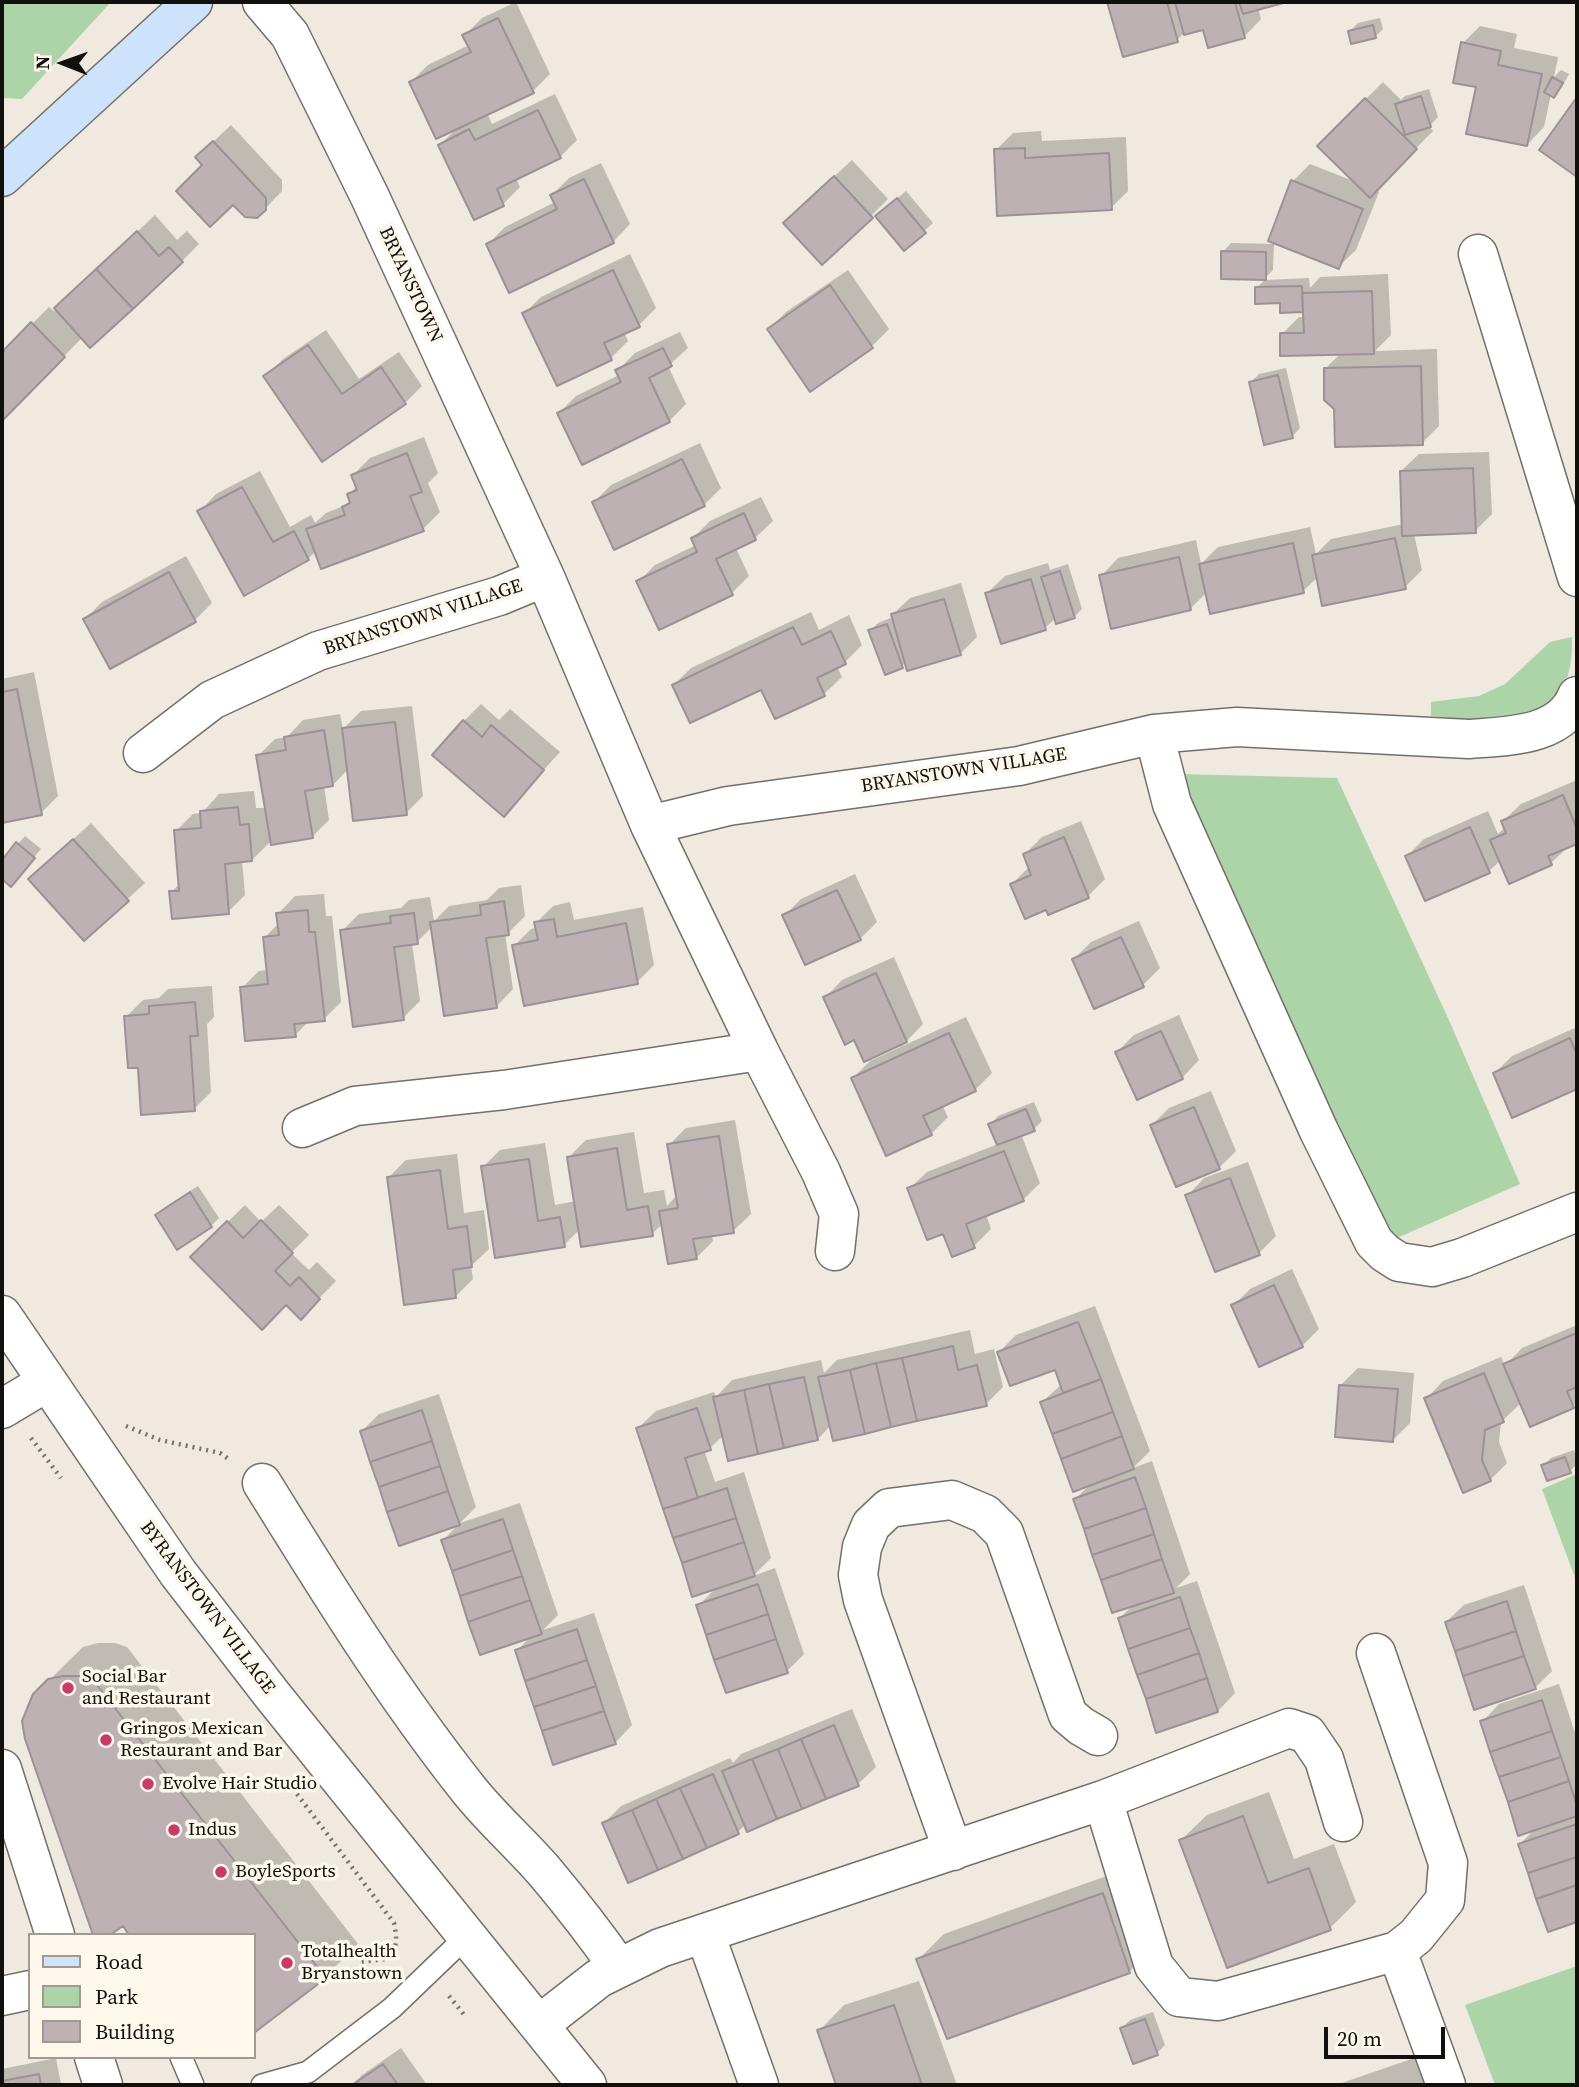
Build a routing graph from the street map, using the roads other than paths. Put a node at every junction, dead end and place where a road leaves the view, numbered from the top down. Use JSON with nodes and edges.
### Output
{"nodes":[{"id":1,"x":193,"y":2,"type":"edge"},
{"id":2,"x":262,"y":2,"type":"edge"},
{"id":3,"x":2,"y":177,"type":"edge"},
{"id":4,"x":1478,"y":254,"type":"dead end"},
{"id":5,"x":1577,"y":576,"type":"edge"},
{"id":6,"x":545,"y":577,"type":"junction"},
{"id":7,"x":1577,"y":696,"type":"edge"},
{"id":8,"x":1154,"y":734,"type":"junction"},
{"id":9,"x":143,"y":753,"type":"dead end"},
{"id":10,"x":650,"y":825,"type":"junction"},
{"id":11,"x":759,"y":1051,"type":"junction"},
{"id":12,"x":302,"y":1128,"type":"dead end"},
{"id":13,"x":1577,"y":1212,"type":"edge"},
{"id":14,"x":835,"y":1251,"type":"dead end"},
{"id":15,"x":2,"y":1315,"type":"edge"},
{"id":16,"x":47,"y":1382,"type":"junction"},
{"id":17,"x":2,"y":1409,"type":"edge"},
{"id":18,"x":262,"y":1483,"type":"road end"},
{"id":19,"x":1376,"y":1653,"type":"dead end"},
{"id":20,"x":1098,"y":1736,"type":"dead end"},
{"id":21,"x":2,"y":1769,"type":"edge"},
{"id":22,"x":1103,"y":1800,"type":"junction"},
{"id":23,"x":1343,"y":1822,"type":"dead end"},
{"id":24,"x":953,"y":1851,"type":"junction"},
{"id":25,"x":54,"y":1933,"type":"edge"},
{"id":26,"x":705,"y":1934,"type":"junction"},
{"id":27,"x":467,"y":1936,"type":"junction"},
{"id":28,"x":1397,"y":1951,"type":"junction"},
{"id":29,"x":619,"y":1968,"type":"junction"},
{"id":30,"x":28,"y":1990,"type":"edge"},
{"id":31,"x":2,"y":1996,"type":"edge"},
{"id":32,"x":540,"y":2024,"type":"junction"},
{"id":33,"x":95,"y":2059,"type":"edge"},
{"id":34,"x":182,"y":2059,"type":"edge"},
{"id":35,"x":103,"y":2085,"type":"edge"},
{"id":36,"x":193,"y":2085,"type":"edge"},
{"id":37,"x":262,"y":2085,"type":"edge"},
{"id":38,"x":587,"y":2085,"type":"edge"},
{"id":39,"x":759,"y":2085,"type":"edge"},
{"id":40,"x":1446,"y":2085,"type":"edge"}],
"edges":[{"from":1,"to":3,"type":"main road"},
{"from":2,"to":6,"type":"street","name":"BRYANSTOWN"},
{"from":4,"to":5,"type":"street"},
{"from":6,"to":9,"type":"street","name":"BRYANSTOWN VILLAGE"},
{"from":6,"to":10,"type":"street","name":"BRYANSTOWN VILLAGE"},
{"from":7,"to":8,"type":"street","name":"BRYANSTOWN VILLAGE"},
{"from":8,"to":10,"type":"street","name":"BRYANSTOWN VILLAGE"},
{"from":8,"to":13,"type":"street"},
{"from":10,"to":11,"type":"street","name":"BRYANSTOWN VILLAGE"},
{"from":11,"to":12,"type":"street"},
{"from":11,"to":14,"type":"street","name":"BRYANSTOWN VILLAGE"},
{"from":15,"to":16,"type":"street","name":"BYRANSTOWN VILLAGE"},
{"from":16,"to":17,"type":"street"},
{"from":16,"to":27,"type":"street","name":"BYRANSTOWN VILLAGE"},
{"from":18,"to":29,"type":"street"},
{"from":19,"to":28,"type":"street"},
{"from":20,"to":24,"type":"street"},
{"from":21,"to":25,"type":"street"},
{"from":22,"to":23,"type":"street"},
{"from":22,"to":24,"type":"street"},
{"from":22,"to":28,"type":"street"},
{"from":24,"to":26,"type":"street"},
{"from":26,"to":29,"type":"street"},
{"from":26,"to":39,"type":"street"},
{"from":27,"to":32,"type":"street","name":"BYRANSTOWN VILLAGE"},
{"from":27,"to":37,"type":"lane"},
{"from":28,"to":40,"type":"street"},
{"from":29,"to":32,"type":"street"},
{"from":30,"to":31,"type":"street"},
{"from":32,"to":38,"type":"street","name":"BYRANSTOWN VILLAGE"},
{"from":33,"to":35,"type":"street"},
{"from":34,"to":36,"type":"lane"}]}
